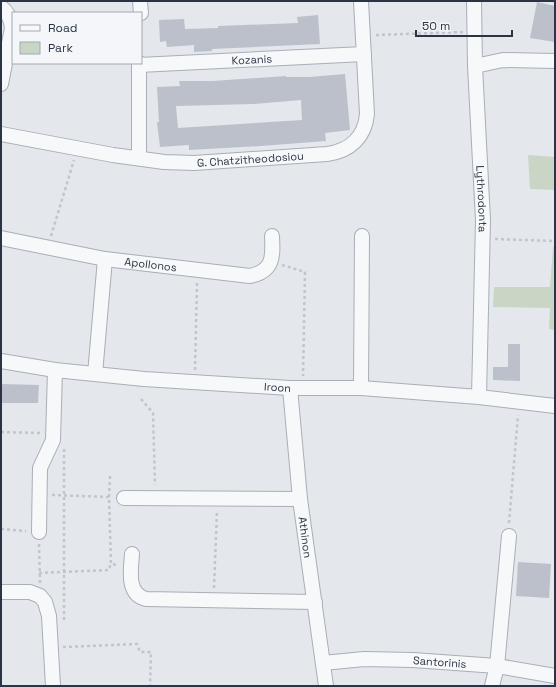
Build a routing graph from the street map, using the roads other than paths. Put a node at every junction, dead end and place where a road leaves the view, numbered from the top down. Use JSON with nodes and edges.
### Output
{"nodes":[{"id":1,"x":140,"y":1,"type":"edge"},
{"id":2,"x":361,"y":1,"type":"edge"},
{"id":3,"x":474,"y":1,"type":"edge"},
{"id":4,"x":1,"y":7,"type":"edge"},
{"id":5,"x":141,"y":12,"type":"edge"},
{"id":6,"x":364,"y":54,"type":"junction"},
{"id":7,"x":555,"y":61,"type":"edge"},
{"id":8,"x":139,"y":64,"type":"edge"},
{"id":9,"x":142,"y":64,"type":"edge"},
{"id":10,"x":475,"y":66,"type":"junction"},
{"id":11,"x":1,"y":84,"type":"edge"},
{"id":12,"x":1,"y":134,"type":"edge"},
{"id":13,"x":139,"y":158,"type":"junction"},
{"id":14,"x":272,"y":236,"type":"dead end"},
{"id":15,"x":362,"y":236,"type":"dead end"},
{"id":16,"x":1,"y":238,"type":"edge"},
{"id":17,"x":105,"y":259,"type":"junction"},
{"id":18,"x":1,"y":361,"type":"edge"},
{"id":19,"x":55,"y":370,"type":"junction"},
{"id":20,"x":95,"y":374,"type":"junction"},
{"id":21,"x":296,"y":388,"type":"junction"},
{"id":22,"x":361,"y":388,"type":"junction"},
{"id":23,"x":479,"y":397,"type":"junction"},
{"id":24,"x":555,"y":406,"type":"edge"},
{"id":25,"x":124,"y":498,"type":"road end"},
{"id":26,"x":300,"y":499,"type":"junction"},
{"id":27,"x":39,"y":532,"type":"road end"},
{"id":28,"x":509,"y":536,"type":"road end"},
{"id":29,"x":132,"y":560,"type":"road end"},
{"id":30,"x":1,"y":592,"type":"edge"},
{"id":31,"x":315,"y":602,"type":"junction"},
{"id":32,"x":323,"y":663,"type":"junction"},
{"id":33,"x":497,"y":666,"type":"junction"},
{"id":34,"x":555,"y":676,"type":"edge"},
{"id":35,"x":53,"y":686,"type":"edge"},
{"id":36,"x":326,"y":686,"type":"edge"},
{"id":37,"x":492,"y":686,"type":"edge"}],
"edges":[{"from":1,"to":5,"type":"street"},
{"from":2,"to":6,"type":"street","name":"G. Chatzitheodosiou"},
{"from":3,"to":10,"type":"street","name":"Lythrodonta"},
{"from":4,"to":11,"type":"street"},
{"from":6,"to":9,"type":"street","name":"Kozanis"},
{"from":6,"to":13,"type":"street","name":"G. Chatzitheodosiou"},
{"from":7,"to":10,"type":"street"},
{"from":8,"to":13,"type":"street"},
{"from":10,"to":23,"type":"street","name":"Lythrodonta"},
{"from":12,"to":13,"type":"street","name":"G. Chatzitheodosiou"},
{"from":14,"to":17,"type":"street","name":"Apollonos"},
{"from":15,"to":22,"type":"street"},
{"from":16,"to":17,"type":"street","name":"Apollonos"},
{"from":17,"to":20,"type":"street"},
{"from":18,"to":19,"type":"street","name":"Iroon"},
{"from":19,"to":20,"type":"street","name":"Iroon"},
{"from":19,"to":27,"type":"street"},
{"from":20,"to":21,"type":"street","name":"Iroon"},
{"from":21,"to":22,"type":"street","name":"Iroon"},
{"from":21,"to":26,"type":"street","name":"Athinon"},
{"from":22,"to":23,"type":"street","name":"Iroon"},
{"from":23,"to":24,"type":"street","name":"Iroon"},
{"from":25,"to":26,"type":"street"},
{"from":26,"to":31,"type":"street","name":"Athinon"},
{"from":28,"to":33,"type":"street"},
{"from":29,"to":31,"type":"street"},
{"from":30,"to":35,"type":"street"},
{"from":31,"to":32,"type":"street","name":"Athinon"},
{"from":32,"to":33,"type":"street","name":"Santorinis"},
{"from":32,"to":36,"type":"street","name":"Athinon"},
{"from":33,"to":34,"type":"street","name":"Santorinis"},
{"from":33,"to":37,"type":"street"}]}
